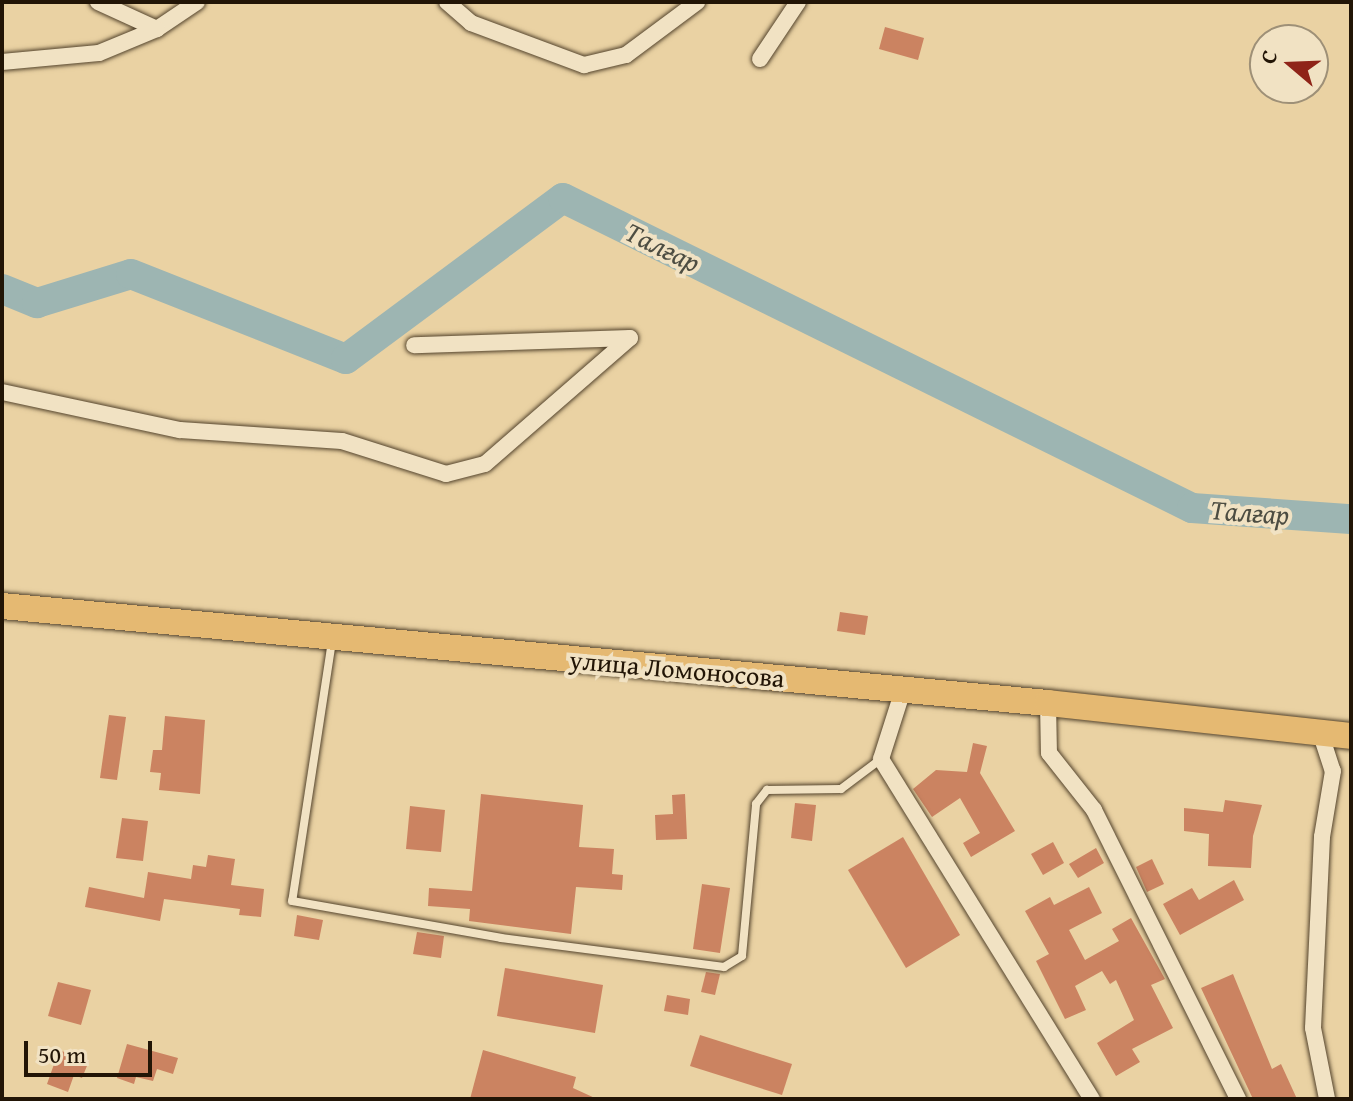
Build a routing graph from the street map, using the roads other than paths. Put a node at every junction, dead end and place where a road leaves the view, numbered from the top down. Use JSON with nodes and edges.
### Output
{"nodes":[{"id":1,"x":98,"y":2,"type":"edge"},
{"id":2,"x":197,"y":2,"type":"edge"},
{"id":3,"x":447,"y":2,"type":"edge"},
{"id":4,"x":697,"y":2,"type":"edge"},
{"id":5,"x":798,"y":2,"type":"edge"},
{"id":6,"x":157,"y":29,"type":"junction"},
{"id":7,"x":760,"y":59,"type":"dead end"},
{"id":8,"x":2,"y":62,"type":"edge"},
{"id":9,"x":414,"y":345,"type":"dead end"},
{"id":10,"x":2,"y":392,"type":"edge"},
{"id":11,"x":2,"y":606,"type":"edge"},
{"id":12,"x":333,"y":637,"type":"junction"},
{"id":13,"x":903,"y":690,"type":"junction"},
{"id":14,"x":1048,"y":703,"type":"junction"},
{"id":15,"x":1321,"y":735,"type":"junction"},
{"id":16,"x":1351,"y":736,"type":"edge"},
{"id":17,"x":881,"y":759,"type":"junction"},
{"id":18,"x":1092,"y":1099,"type":"edge"},
{"id":19,"x":1238,"y":1099,"type":"edge"},
{"id":20,"x":1327,"y":1099,"type":"edge"}],
"edges":[{"from":1,"to":6,"type":"street"},
{"from":2,"to":6,"type":"street"},
{"from":3,"to":4,"type":"street"},
{"from":5,"to":7,"type":"street"},
{"from":6,"to":8,"type":"street"},
{"from":9,"to":10,"type":"street"},
{"from":11,"to":12,"type":"main road","name":"улица Ломоносова"},
{"from":12,"to":13,"type":"main road","name":"улица Ломоносова"},
{"from":12,"to":17,"type":"lane"},
{"from":13,"to":14,"type":"main road","name":"улица Ломоносова"},
{"from":13,"to":17,"type":"street"},
{"from":14,"to":15,"type":"main road","name":"улица Ломоносова"},
{"from":14,"to":19,"type":"street"},
{"from":15,"to":16,"type":"main road","name":"улица Ломоносова"},
{"from":15,"to":20,"type":"street"},
{"from":17,"to":18,"type":"street"}]}
